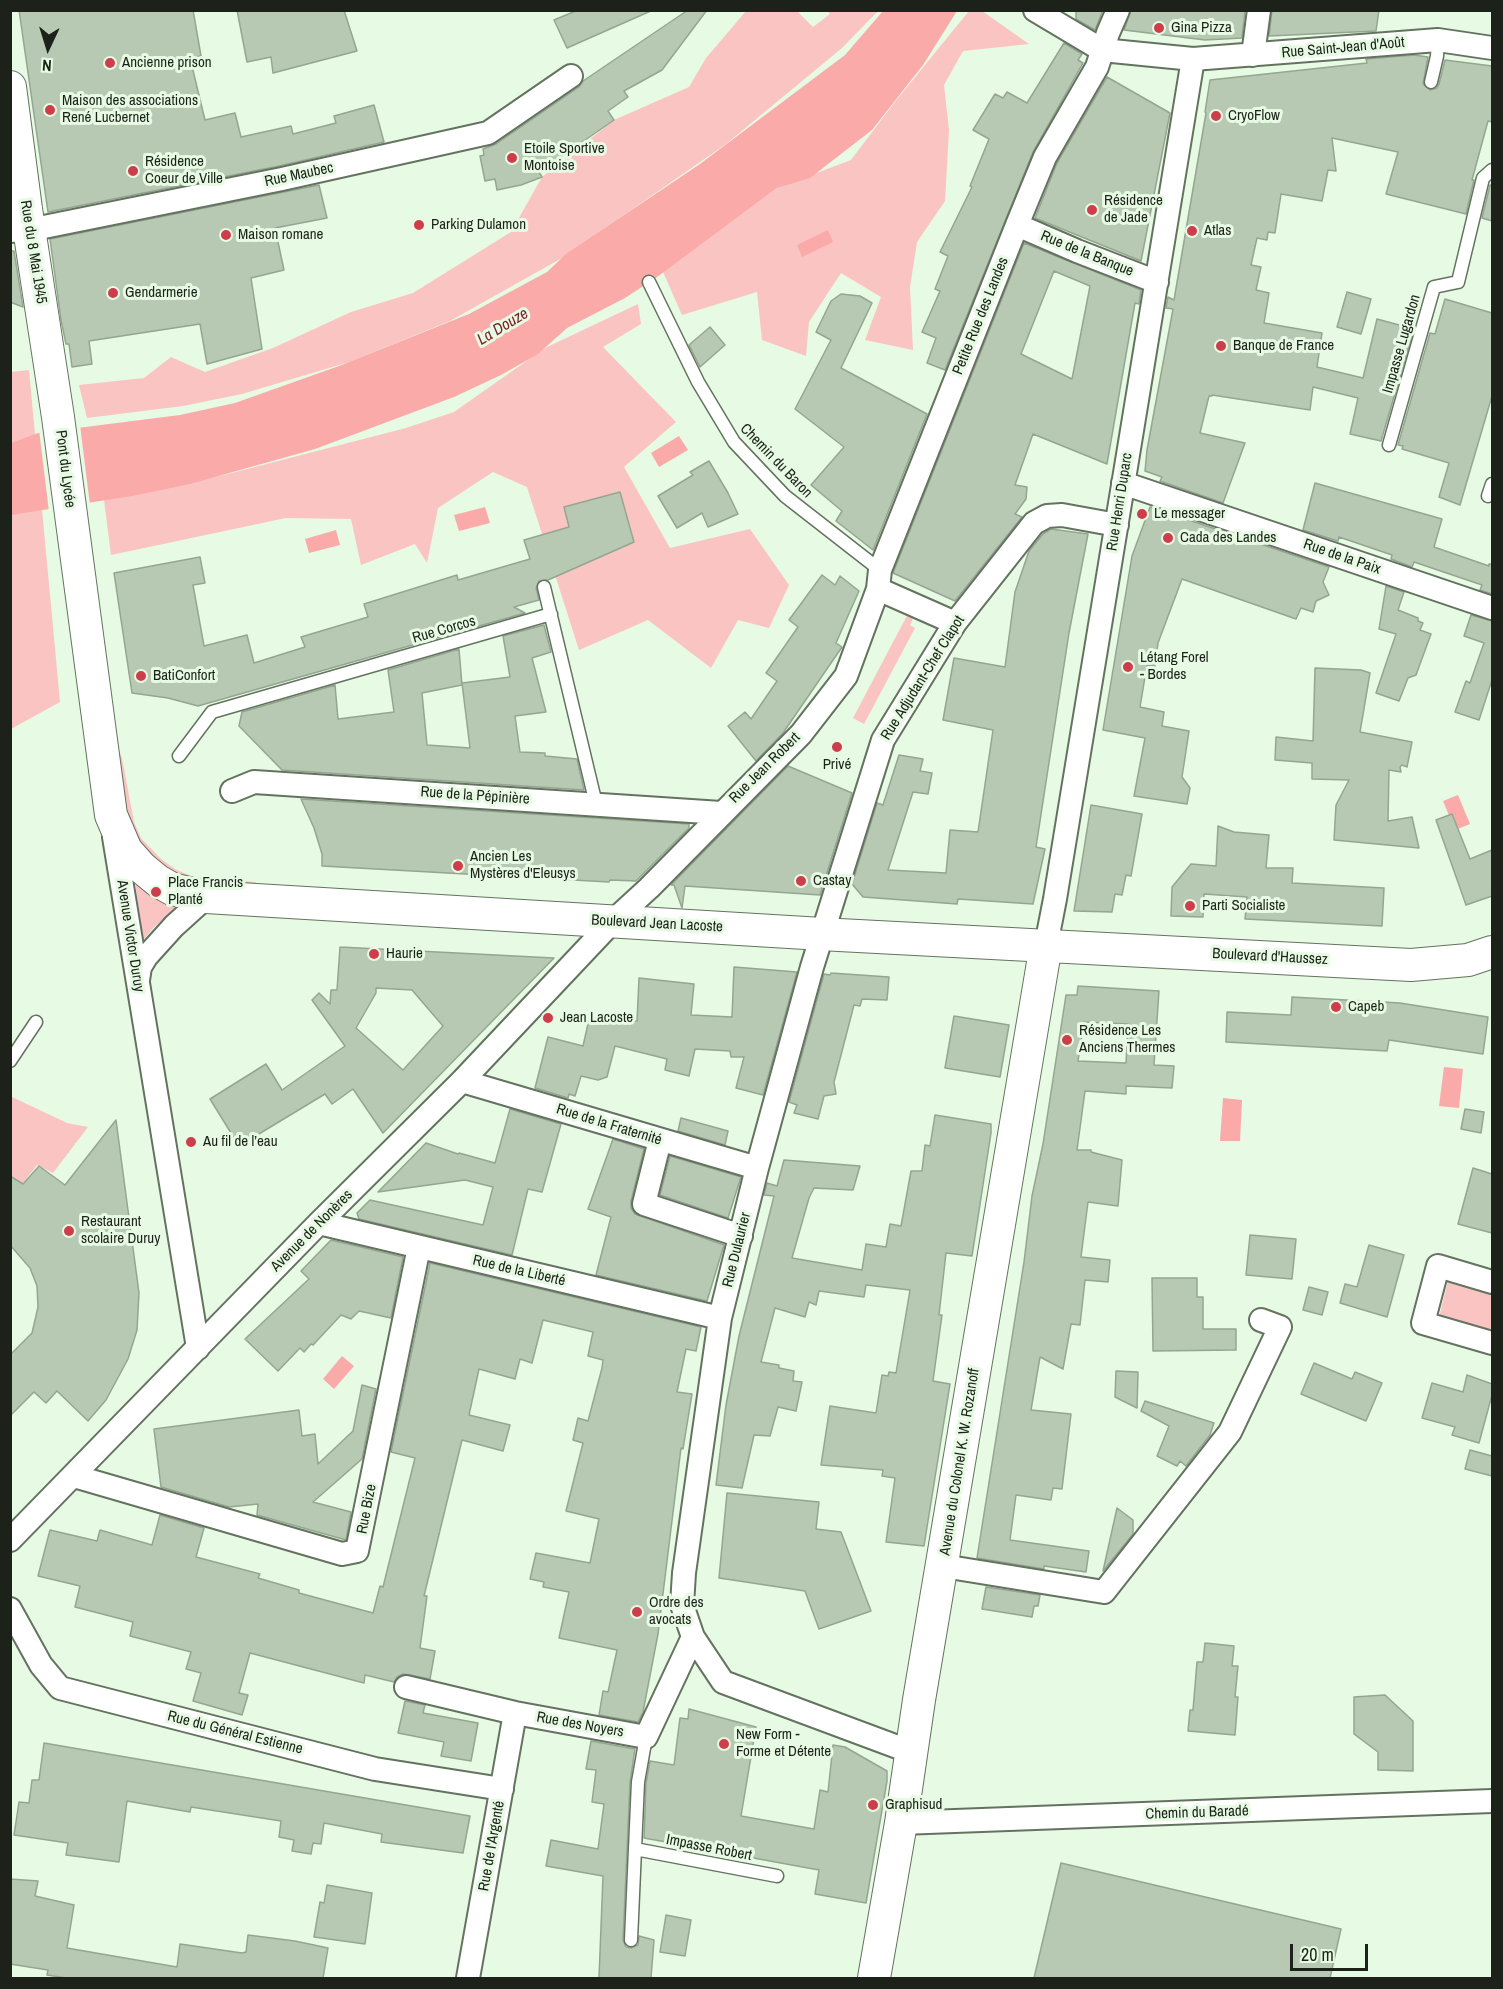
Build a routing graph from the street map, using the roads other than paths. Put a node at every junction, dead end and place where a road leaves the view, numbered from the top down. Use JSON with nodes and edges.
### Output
{"nodes":[{"id":1,"x":1035,"y":10,"type":"edge"},
{"id":2,"x":1118,"y":10,"type":"edge"},
{"id":3,"x":1259,"y":10,"type":"edge"},
{"id":4,"x":1438,"y":40,"type":"junction"},
{"id":5,"x":1492,"y":48,"type":"edge"},
{"id":6,"x":1102,"y":51,"type":"junction"},
{"id":7,"x":1253,"y":55,"type":"junction"},
{"id":8,"x":1193,"y":59,"type":"junction"},
{"id":9,"x":571,"y":76,"type":"dead end"},
{"id":10,"x":1431,"y":82,"type":"dead end"},
{"id":11,"x":10,"y":87,"type":"edge"},
{"id":12,"x":1492,"y":169,"type":"edge"},
{"id":13,"x":1017,"y":225,"type":"junction"},
{"id":14,"x":20,"y":231,"type":"edge"},
{"id":15,"x":649,"y":282,"type":"dead end"},
{"id":16,"x":1157,"y":282,"type":"junction"},
{"id":17,"x":58,"y":417,"type":"joint"},
{"id":18,"x":1389,"y":444,"type":"dead end"},
{"id":19,"x":1123,"y":483,"type":"junction"},
{"id":20,"x":1492,"y":484,"type":"edge"},
{"id":21,"x":1488,"y":496,"type":"dead end"},
{"id":22,"x":71,"y":522,"type":"joint"},
{"id":23,"x":1117,"y":525,"type":"junction"},
{"id":24,"x":879,"y":579,"type":"junction"},
{"id":25,"x":544,"y":587,"type":"dead end"},
{"id":26,"x":1492,"y":608,"type":"edge"},
{"id":27,"x":551,"y":614,"type":"junction"},
{"id":28,"x":955,"y":623,"type":"junction"},
{"id":29,"x":179,"y":756,"type":"dead end"},
{"id":30,"x":232,"y":791,"type":"dead end"},
{"id":31,"x":596,"y":804,"type":"junction"},
{"id":32,"x":721,"y":813,"type":"junction"},
{"id":33,"x":111,"y":815,"type":"junction"},
{"id":34,"x":206,"y":897,"type":"junction"},
{"id":35,"x":613,"y":921,"type":"junction"},
{"id":36,"x":822,"y":934,"type":"junction"},
{"id":37,"x":1046,"y":945,"type":"junction"},
{"id":38,"x":1492,"y":952,"type":"edge"},
{"id":39,"x":138,"y":980,"type":"junction"},
{"id":40,"x":36,"y":1022,"type":"dead end"},
{"id":41,"x":10,"y":1061,"type":"edge"},
{"id":42,"x":462,"y":1081,"type":"junction"},
{"id":43,"x":660,"y":1140,"type":"junction"},
{"id":44,"x":757,"y":1168,"type":"junction"},
{"id":45,"x":319,"y":1223,"type":"junction"},
{"id":46,"x":741,"y":1236,"type":"junction"},
{"id":47,"x":419,"y":1247,"type":"junction"},
{"id":48,"x":1492,"y":1282,"type":"edge"},
{"id":49,"x":720,"y":1318,"type":"junction"},
{"id":50,"x":1261,"y":1320,"type":"dead end"},
{"id":51,"x":1492,"y":1343,"type":"edge"},
{"id":52,"x":198,"y":1348,"type":"junction"},
{"id":53,"x":74,"y":1476,"type":"junction"},
{"id":54,"x":10,"y":1540,"type":"edge"},
{"id":55,"x":943,"y":1566,"type":"junction"},
{"id":56,"x":10,"y":1610,"type":"edge"},
{"id":57,"x":693,"y":1638,"type":"junction"},
{"id":58,"x":406,"y":1687,"type":"dead end"},
{"id":59,"x":515,"y":1713,"type":"junction"},
{"id":60,"x":646,"y":1737,"type":"junction"},
{"id":61,"x":911,"y":1752,"type":"junction"},
{"id":62,"x":502,"y":1789,"type":"junction"},
{"id":63,"x":1492,"y":1801,"type":"edge"},
{"id":64,"x":901,"y":1823,"type":"junction"},
{"id":65,"x":635,"y":1849,"type":"junction"},
{"id":66,"x":777,"y":1876,"type":"dead end"},
{"id":67,"x":631,"y":1940,"type":"dead end"},
{"id":68,"x":468,"y":1978,"type":"edge"},
{"id":69,"x":874,"y":1978,"type":"edge"}],
"edges":[{"from":1,"to":6,"type":"street"},
{"from":2,"to":6,"type":"street","name":"Petite Rue des Landes"},
{"from":3,"to":7,"type":"street"},
{"from":4,"to":5,"type":"street","name":"Rue Saint-Jean d'Août"},
{"from":4,"to":7,"type":"street","name":"Rue Saint-Jean d'Août"},
{"from":4,"to":10,"type":"lane"},
{"from":6,"to":8,"type":"street","name":"Rue Saint-Jean d'Août"},
{"from":6,"to":13,"type":"street","name":"Petite Rue des Landes"},
{"from":7,"to":8,"type":"street","name":"Rue Saint-Jean d'Août"},
{"from":8,"to":16,"type":"street","name":"Rue Henri Duparc"},
{"from":9,"to":14,"type":"street","name":"Rue Maubec"},
{"from":11,"to":14,"type":"main road","name":"Rue du 8 Mai 1945"},
{"from":12,"to":18,"type":"lane","name":"Impasse Lugardon"},
{"from":13,"to":16,"type":"street","name":"Rue de la Banque"},
{"from":13,"to":24,"type":"street","name":"Petite Rue des Landes"},
{"from":14,"to":17,"type":"main road","name":"Rue du 8 Mai 1945"},
{"from":15,"to":24,"type":"lane","name":"Chemin du Baron"},
{"from":16,"to":19,"type":"street","name":"Rue Henri Duparc"},
{"from":17,"to":22,"type":"main road","name":"Pont du Lycée"},
{"from":19,"to":23,"type":"street","name":"Rue Henri Duparc"},
{"from":19,"to":26,"type":"street","name":"Rue de la Paix"},
{"from":20,"to":21,"type":"lane"},
{"from":22,"to":33,"type":"main road","name":"Avenue Victor Duruy"},
{"from":23,"to":28,"type":"street","name":"Rue Adjudant-Chef Clapot"},
{"from":23,"to":37,"type":"street","name":"Rue Henri Duparc"},
{"from":24,"to":28,"type":"street"},
{"from":24,"to":32,"type":"street","name":"Rue Jean Robert"},
{"from":25,"to":27,"type":"lane"},
{"from":27,"to":29,"type":"lane","name":"Rue Corcos"},
{"from":27,"to":31,"type":"lane"},
{"from":28,"to":36,"type":"street","name":"Rue Adjudant-Chef Clapot"},
{"from":30,"to":31,"type":"street","name":"Rue de la Pépinière"},
{"from":31,"to":32,"type":"street","name":"Rue de la Pépinière"},
{"from":32,"to":35,"type":"street","name":"Rue Jean Robert"},
{"from":33,"to":34,"type":"main road"},
{"from":33,"to":39,"type":"street","name":"Avenue Victor Duruy"},
{"from":34,"to":35,"type":"main road","name":"Boulevard Jean Lacoste"},
{"from":34,"to":39,"type":"street"},
{"from":35,"to":36,"type":"main road","name":"Boulevard Jean Lacoste"},
{"from":35,"to":42,"type":"street","name":"Avenue de Nonères"},
{"from":36,"to":37,"type":"main road","name":"Boulevard Jean Lacoste"},
{"from":36,"to":44,"type":"street","name":"Rue Dulaurier"},
{"from":37,"to":38,"type":"main road","name":"Boulevard d'Haussez"},
{"from":37,"to":55,"type":"main road","name":"Avenue du Colonel K. W. Rozanoff"},
{"from":39,"to":52,"type":"street","name":"Avenue Victor Duruy"},
{"from":40,"to":41,"type":"lane"},
{"from":42,"to":43,"type":"street","name":"Rue de la Fraternité"},
{"from":42,"to":45,"type":"street","name":"Avenue de Nonères"},
{"from":43,"to":44,"type":"street","name":"Rue de la Fraternité"},
{"from":43,"to":46,"type":"street"},
{"from":44,"to":46,"type":"street","name":"Rue Dulaurier"},
{"from":45,"to":47,"type":"street","name":"Rue de la Liberté"},
{"from":45,"to":52,"type":"street","name":"Avenue de Nonères"},
{"from":46,"to":49,"type":"street","name":"Rue Dulaurier"},
{"from":47,"to":49,"type":"street","name":"Rue de la Liberté"},
{"from":47,"to":53,"type":"street","name":"Rue Bize"},
{"from":48,"to":51,"type":"street"},
{"from":49,"to":57,"type":"street","name":"Rue Dulaurier"},
{"from":50,"to":55,"type":"street"},
{"from":52,"to":53,"type":"street","name":"Avenue de Nonères"},
{"from":53,"to":54,"type":"street","name":"Avenue de Nonères"},
{"from":55,"to":61,"type":"main road","name":"Avenue du Colonel K. W. Rozanoff"},
{"from":56,"to":62,"type":"street","name":"Rue du Général Estienne"},
{"from":57,"to":60,"type":"street"},
{"from":57,"to":61,"type":"street","name":"Rue Dulaurier"},
{"from":58,"to":59,"type":"street","name":"Rue des Noyers"},
{"from":59,"to":60,"type":"street","name":"Rue des Noyers"},
{"from":59,"to":62,"type":"street","name":"Rue de l'Argenté"},
{"from":60,"to":65,"type":"lane"},
{"from":61,"to":64,"type":"main road","name":"Avenue du Colonel K. W. Rozanoff"},
{"from":62,"to":68,"type":"street","name":"Rue de l'Argenté"},
{"from":63,"to":64,"type":"street","name":"Chemin du Baradé"},
{"from":64,"to":69,"type":"main road","name":"Avenue du Colonel K. W. Rozanoff"},
{"from":65,"to":66,"type":"lane","name":"Impasse Robert"},
{"from":65,"to":67,"type":"lane"}]}
